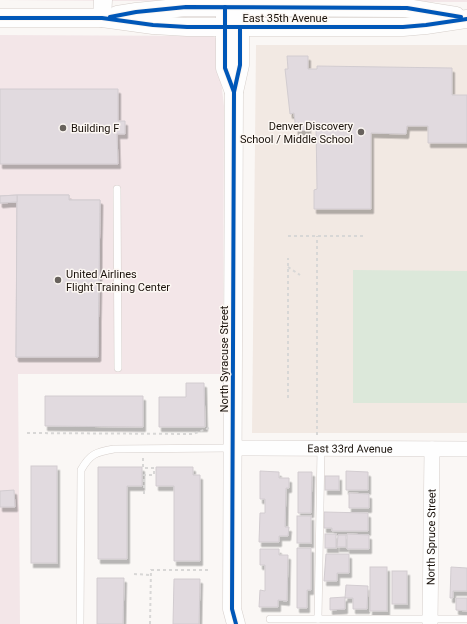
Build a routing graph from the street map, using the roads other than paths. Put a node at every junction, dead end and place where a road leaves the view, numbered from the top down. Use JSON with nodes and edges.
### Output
{"nodes":[{"id":1,"x":103,"y":0,"type":"edge"},
{"id":2,"x":232,"y":7,"type":"junction"},
{"id":3,"x":0,"y":18,"type":"edge"},
{"id":4,"x":102,"y":18,"type":"junction"},
{"id":5,"x":467,"y":19,"type":"edge"},
{"id":6,"x":232,"y":28,"type":"junction"},
{"id":7,"x":117,"y":189,"type":"dead end"},
{"id":8,"x":118,"y":368,"type":"dead end"},
{"id":9,"x":233,"y":448,"type":"junction"},
{"id":10,"x":319,"y":449,"type":"junction"},
{"id":11,"x":432,"y":449,"type":"junction"},
{"id":12,"x":467,"y":449,"type":"edge"},
{"id":13,"x":232,"y":619,"type":"edge"},
{"id":14,"x":270,"y":619,"type":"dead end"},
{"id":15,"x":318,"y":619,"type":"junction"},
{"id":16,"x":467,"y":619,"type":"edge"},
{"id":17,"x":430,"y":622,"type":"edge"},
{"id":18,"x":80,"y":624,"type":"edge"}],
"edges":[{"from":1,"to":4,"type":"street"},
{"from":2,"to":4,"type":"street","name":"East 35th Avenue"},
{"from":2,"to":5,"type":"street","name":"East 35th Avenue"},
{"from":2,"to":6,"type":"street","name":"North Syracuse Street"},
{"from":3,"to":4,"type":"street","name":"East 35th Avenue"},
{"from":4,"to":6,"type":"street","name":"East 35th Avenue"},
{"from":5,"to":6,"type":"street","name":"East 35th Avenue"},
{"from":6,"to":9,"type":"street","name":"North Syracuse Street"},
{"from":7,"to":8,"type":"lane"},
{"from":9,"to":10,"type":"street","name":"East 33rd Avenue"},
{"from":9,"to":13,"type":"street","name":"North Syracuse Street"},
{"from":9,"to":18,"type":"lane"},
{"from":10,"to":11,"type":"street","name":"East 33rd Avenue"},
{"from":10,"to":15,"type":"lane"},
{"from":11,"to":12,"type":"street","name":"East 33rd Avenue"},
{"from":11,"to":17,"type":"street","name":"North Spruce Street"},
{"from":14,"to":15,"type":"lane"},
{"from":15,"to":17,"type":"lane"},
{"from":16,"to":17,"type":"lane"}]}
